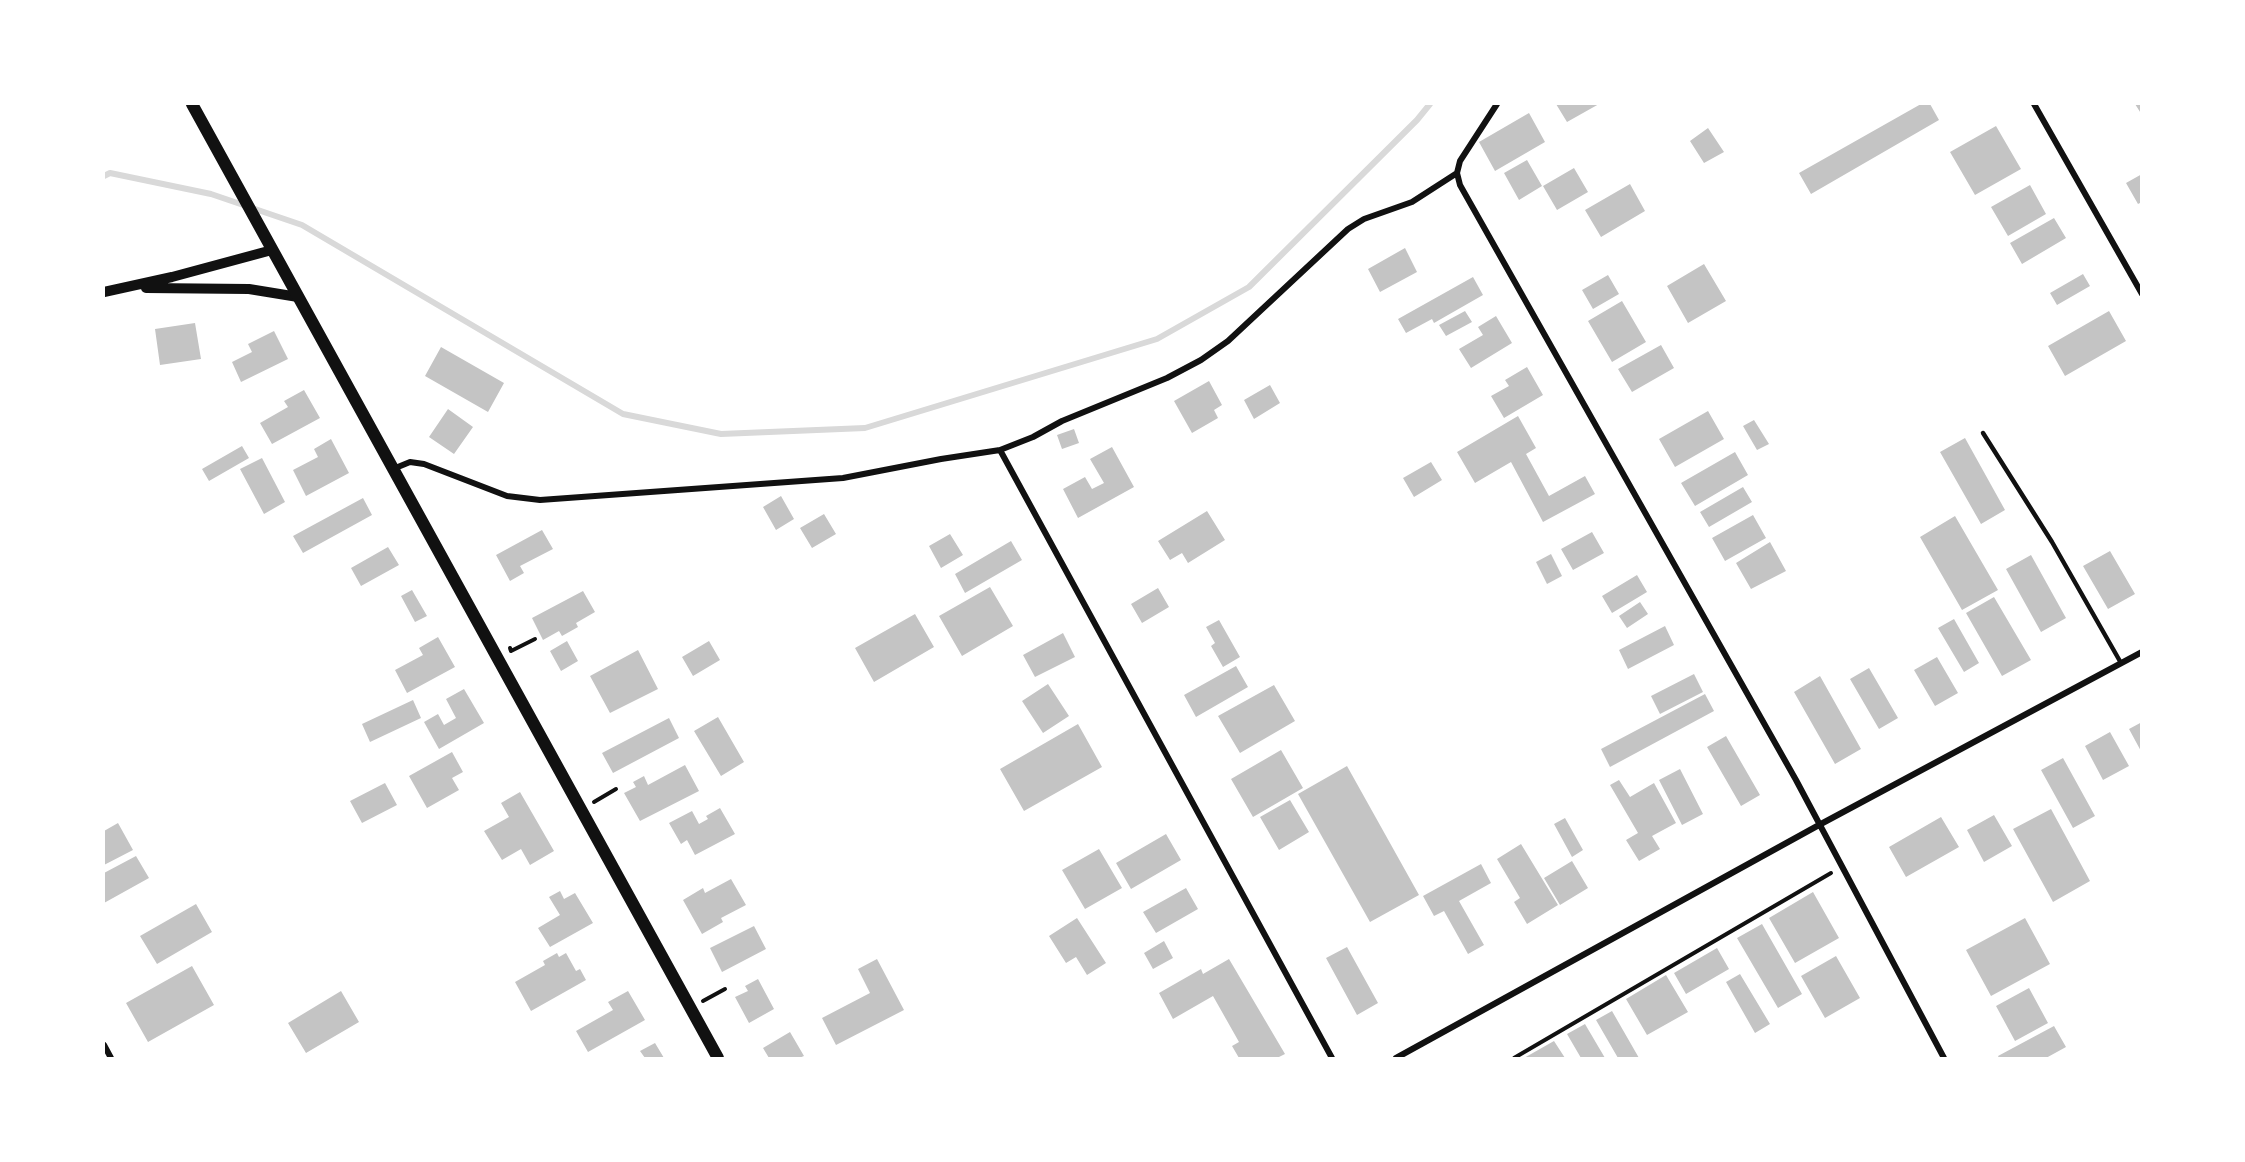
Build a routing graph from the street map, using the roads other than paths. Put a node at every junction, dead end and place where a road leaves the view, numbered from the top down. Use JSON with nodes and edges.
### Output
{"nodes":[{"id":1,"x":192,"y":104,"type":"edge"},
{"id":2,"x":1497,"y":104,"type":"edge"},
{"id":3,"x":2034,"y":104,"type":"edge"},
{"id":4,"x":1457,"y":173,"type":"junction"},
{"id":5,"x":270,"y":245,"type":"junction"},
{"id":6,"x":124,"y":288,"type":"junction"},
{"id":7,"x":104,"y":292,"type":"edge"},
{"id":8,"x":2142,"y":294,"type":"edge"},
{"id":9,"x":298,"y":297,"type":"junction"},
{"id":10,"x":1983,"y":433,"type":"dead end"},
{"id":11,"x":1000,"y":450,"type":"junction"},
{"id":12,"x":393,"y":469,"type":"junction"},
{"id":13,"x":2142,"y":652,"type":"edge"},
{"id":14,"x":2121,"y":663,"type":"junction"},
{"id":15,"x":1819,"y":825,"type":"junction"},
{"id":16,"x":104,"y":1045,"type":"edge"},
{"id":17,"x":111,"y":1059,"type":"edge"},
{"id":18,"x":718,"y":1059,"type":"edge"},
{"id":19,"x":1332,"y":1059,"type":"edge"},
{"id":20,"x":1396,"y":1059,"type":"edge"},
{"id":21,"x":1944,"y":1059,"type":"edge"}],
"edges":[{"from":1,"to":5,"type":"main road"},
{"from":2,"to":4,"type":"street"},
{"from":3,"to":8,"type":"street"},
{"from":4,"to":11,"type":"street"},
{"from":4,"to":15,"type":"street"},
{"from":5,"to":6,"type":"street"},
{"from":5,"to":9,"type":"main road"},
{"from":6,"to":7,"type":"street"},
{"from":6,"to":9,"type":"street"},
{"from":9,"to":12,"type":"main road"},
{"from":10,"to":14,"type":"lane"},
{"from":11,"to":12,"type":"street"},
{"from":11,"to":19,"type":"street"},
{"from":12,"to":18,"type":"main road"},
{"from":13,"to":14,"type":"street"},
{"from":14,"to":15,"type":"street"},
{"from":15,"to":20,"type":"street"},
{"from":15,"to":21,"type":"street"},
{"from":16,"to":17,"type":"street"}]}
